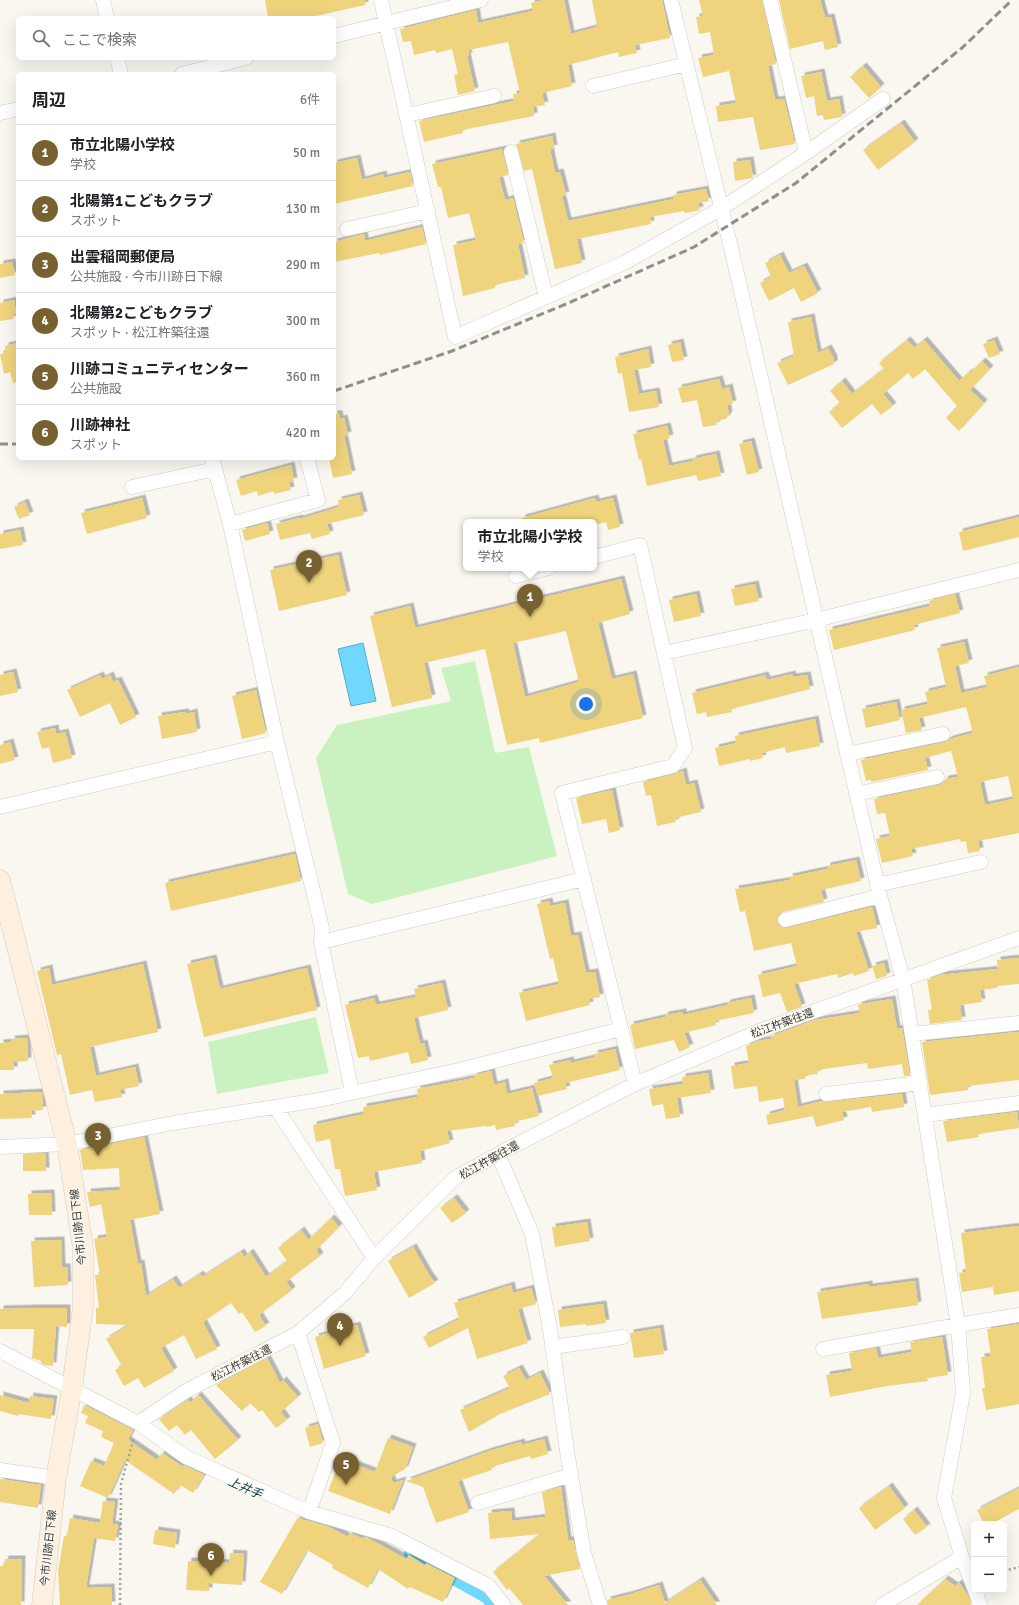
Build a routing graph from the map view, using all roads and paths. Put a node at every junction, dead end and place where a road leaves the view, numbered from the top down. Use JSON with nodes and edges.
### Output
{"nodes":[{"id":1,"x":103,"y":0,"type":"edge"},
{"id":2,"x":381,"y":0,"type":"edge"},
{"id":3,"x":481,"y":0,"type":"edge"},
{"id":4,"x":671,"y":0,"type":"edge"},
{"id":5,"x":770,"y":0,"type":"edge"},
{"id":6,"x":107,"y":16,"type":"edge"},
{"id":7,"x":386,"y":22,"type":"junction"},
{"id":8,"x":336,"y":35,"type":"edge"},
{"id":9,"x":118,"y":60,"type":"edge"},
{"id":10,"x":238,"y":60,"type":"edge"},
{"id":11,"x":687,"y":64,"type":"junction"},
{"id":12,"x":120,"y":72,"type":"edge"},
{"id":13,"x":190,"y":72,"type":"edge"},
{"id":14,"x":593,"y":86,"type":"dead end"},
{"id":15,"x":494,"y":96,"type":"dead end"},
{"id":16,"x":883,"y":99,"type":"dead end"},
{"id":17,"x":16,"y":109,"type":"edge"},
{"id":18,"x":0,"y":113,"type":"edge"},
{"id":19,"x":407,"y":115,"type":"junction"},
{"id":20,"x":511,"y":152,"type":"dead end"},
{"id":21,"x":806,"y":153,"type":"junction"},
{"id":22,"x":722,"y":208,"type":"junction"},
{"id":23,"x":428,"y":211,"type":"junction"},
{"id":24,"x":347,"y":229,"type":"dead end"},
{"id":25,"x":546,"y":297,"type":"junction"},
{"id":26,"x":308,"y":460,"type":"edge"},
{"id":27,"x":213,"y":463,"type":"edge"},
{"id":28,"x":132,"y":487,"type":"dead end"},
{"id":29,"x":230,"y":524,"type":"junction"},
{"id":30,"x":597,"y":556,"type":"edge"},
{"id":31,"x":1019,"y":570,"type":"edge"},
{"id":32,"x":537,"y":571,"type":"edge"},
{"id":33,"x":516,"y":576,"type":"dead end"},
{"id":34,"x":816,"y":620,"type":"junction"},
{"id":35,"x":664,"y":653,"type":"junction"},
{"id":36,"x":943,"y":734,"type":"dead end"},
{"id":37,"x":277,"y":742,"type":"junction"},
{"id":38,"x":847,"y":754,"type":"junction"},
{"id":39,"x":937,"y":777,"type":"dead end"},
{"id":40,"x":856,"y":794,"type":"junction"},
{"id":41,"x":0,"y":807,"type":"edge"},
{"id":42,"x":981,"y":862,"type":"dead end"},
{"id":43,"x":584,"y":879,"type":"junction"},
{"id":44,"x":0,"y":880,"type":"edge"},
{"id":45,"x":878,"y":890,"type":"junction"},
{"id":46,"x":785,"y":920,"type":"dead end"},
{"id":47,"x":1019,"y":938,"type":"edge"},
{"id":48,"x":320,"y":942,"type":"junction"},
{"id":49,"x":904,"y":979,"type":"junction"},
{"id":50,"x":1019,"y":1022,"type":"edge"},
{"id":51,"x":621,"y":1029,"type":"junction"},
{"id":52,"x":912,"y":1034,"type":"junction"},
{"id":53,"x":920,"y":1083,"type":"junction"},
{"id":54,"x":635,"y":1084,"type":"junction"},
{"id":55,"x":352,"y":1092,"type":"junction"},
{"id":56,"x":826,"y":1094,"type":"dead end"},
{"id":57,"x":1019,"y":1103,"type":"edge"},
{"id":58,"x":276,"y":1108,"type":"junction"},
{"id":59,"x":925,"y":1115,"type":"junction"},
{"id":60,"x":67,"y":1144,"type":"junction"},
{"id":61,"x":0,"y":1146,"type":"edge"},
{"id":62,"x":498,"y":1154,"type":"junction"},
{"id":63,"x":374,"y":1258,"type":"junction"},
{"id":64,"x":1019,"y":1315,"type":"edge"},
{"id":65,"x":958,"y":1324,"type":"junction"},
{"id":66,"x":298,"y":1333,"type":"junction"},
{"id":67,"x":623,"y":1337,"type":"dead end"},
{"id":68,"x":553,"y":1348,"type":"junction"},
{"id":69,"x":823,"y":1349,"type":"dead end"},
{"id":70,"x":0,"y":1351,"type":"edge"},
{"id":71,"x":72,"y":1388,"type":"junction"},
{"id":72,"x":138,"y":1423,"type":"junction"},
{"id":73,"x":0,"y":1470,"type":"edge"},
{"id":74,"x":571,"y":1475,"type":"junction"},
{"id":75,"x":56,"y":1478,"type":"junction"},
{"id":76,"x":478,"y":1502,"type":"dead end"},
{"id":77,"x":309,"y":1512,"type":"junction"},
{"id":78,"x":962,"y":1557,"type":"junction"},
{"id":79,"x":1019,"y":1567,"type":"edge"},
{"id":80,"x":1007,"y":1570,"type":"edge"},
{"id":81,"x":971,"y":1581,"type":"edge"},
{"id":82,"x":976,"y":1593,"type":"edge"},
{"id":83,"x":42,"y":1605,"type":"edge"},
{"id":84,"x":120,"y":1605,"type":"edge"},
{"id":85,"x":504,"y":1605,"type":"edge"},
{"id":86,"x":600,"y":1605,"type":"edge"},
{"id":87,"x":882,"y":1605,"type":"edge"},
{"id":88,"x":980,"y":1605,"type":"edge"}],
"edges":[{"from":1,"to":6,"type":"street"},
{"from":2,"to":7,"type":"street"},
{"from":3,"to":7,"type":"street"},
{"from":4,"to":11,"type":"street"},
{"from":5,"to":21,"type":"street"},
{"from":7,"to":8,"type":"street"},
{"from":7,"to":19,"type":"street"},
{"from":9,"to":12,"type":"street"},
{"from":10,"to":13,"type":"street"},
{"from":11,"to":14,"type":"street"},
{"from":11,"to":22,"type":"street"},
{"from":15,"to":19,"type":"street"},
{"from":16,"to":21,"type":"street"},
{"from":17,"to":18,"type":"street"},
{"from":19,"to":23,"type":"street"},
{"from":20,"to":25,"type":"street"},
{"from":21,"to":22,"type":"street"},
{"from":22,"to":25,"type":"street"},
{"from":22,"to":34,"type":"street"},
{"from":23,"to":24,"type":"street"},
{"from":23,"to":25,"type":"street"},
{"from":26,"to":29,"type":"street"},
{"from":27,"to":28,"type":"street"},
{"from":27,"to":29,"type":"street"},
{"from":29,"to":37,"type":"street"},
{"from":30,"to":35,"type":"street"},
{"from":31,"to":34,"type":"street"},
{"from":32,"to":33,"type":"street"},
{"from":34,"to":35,"type":"street"},
{"from":34,"to":38,"type":"street"},
{"from":35,"to":43,"type":"street"},
{"from":36,"to":38,"type":"street"},
{"from":37,"to":41,"type":"street"},
{"from":37,"to":48,"type":"street"},
{"from":38,"to":40,"type":"street"},
{"from":39,"to":40,"type":"street"},
{"from":40,"to":45,"type":"street"},
{"from":42,"to":45,"type":"street"},
{"from":43,"to":48,"type":"street"},
{"from":43,"to":51,"type":"street"},
{"from":44,"to":60,"type":"street","name":"今市川跡日下線"},
{"from":45,"to":46,"type":"street"},
{"from":45,"to":49,"type":"street"},
{"from":47,"to":49,"type":"street","name":"松江杵築往還"},
{"from":48,"to":55,"type":"street"},
{"from":49,"to":52,"type":"street"},
{"from":49,"to":54,"type":"street","name":"松江杵築往還"},
{"from":50,"to":52,"type":"street"},
{"from":51,"to":54,"type":"street"},
{"from":51,"to":55,"type":"street"},
{"from":52,"to":53,"type":"street"},
{"from":53,"to":56,"type":"street"},
{"from":53,"to":59,"type":"street"},
{"from":54,"to":62,"type":"street","name":"松江杵築往還"},
{"from":55,"to":58,"type":"street"},
{"from":57,"to":59,"type":"street"},
{"from":58,"to":60,"type":"street"},
{"from":58,"to":63,"type":"street"},
{"from":59,"to":65,"type":"street"},
{"from":60,"to":61,"type":"street"},
{"from":60,"to":71,"type":"street","name":"今市川跡日下線"},
{"from":62,"to":63,"type":"street","name":"松江杵築往還"},
{"from":62,"to":68,"type":"street"},
{"from":63,"to":66,"type":"street","name":"松江杵築往還"},
{"from":64,"to":65,"type":"street"},
{"from":65,"to":69,"type":"street"},
{"from":65,"to":78,"type":"street"},
{"from":66,"to":72,"type":"street","name":"松江杵築往還"},
{"from":66,"to":77,"type":"street"},
{"from":67,"to":68,"type":"street"},
{"from":68,"to":74,"type":"street"},
{"from":70,"to":71,"type":"street"},
{"from":71,"to":72,"type":"street"},
{"from":71,"to":75,"type":"street","name":"今市川跡日下線"},
{"from":72,"to":77,"type":"street"},
{"from":72,"to":84,"type":"path"},
{"from":73,"to":75,"type":"street"},
{"from":74,"to":76,"type":"street"},
{"from":74,"to":86,"type":"street"},
{"from":75,"to":83,"type":"street","name":"今市川跡日下線"},
{"from":77,"to":85,"type":"street"},
{"from":78,"to":81,"type":"street"},
{"from":78,"to":87,"type":"street"},
{"from":79,"to":80,"type":"path"},
{"from":82,"to":88,"type":"street"}]}
